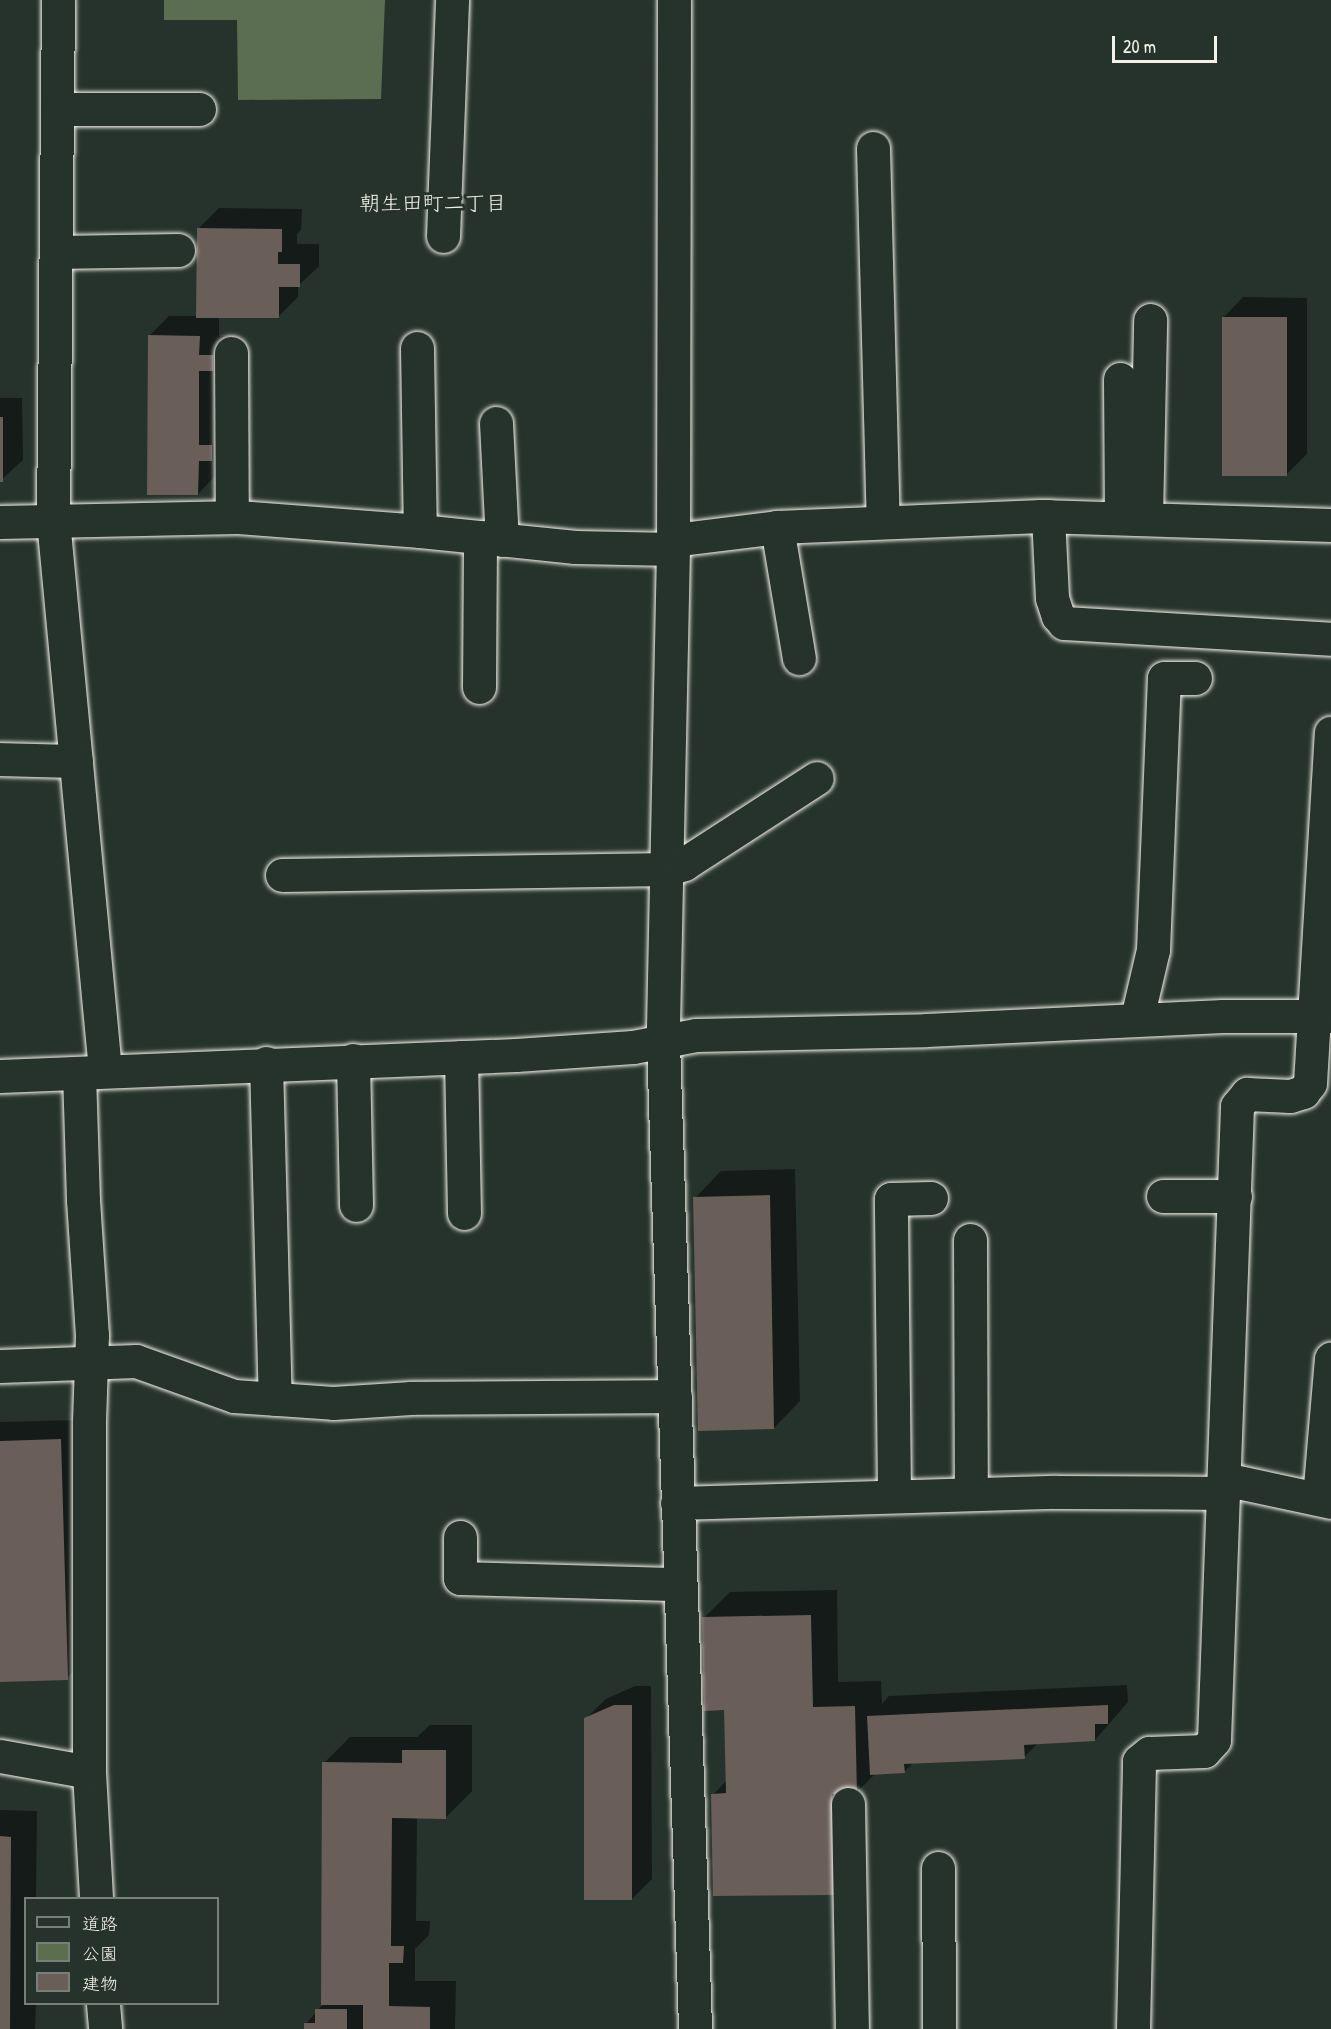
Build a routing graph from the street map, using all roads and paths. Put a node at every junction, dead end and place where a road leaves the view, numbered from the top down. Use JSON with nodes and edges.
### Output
{"nodes":[{"id":1,"x":58,"y":0,"type":"edge"},
{"id":2,"x":452,"y":0,"type":"edge"},
{"id":3,"x":674,"y":0,"type":"edge"},
{"id":4,"x":57,"y":109,"type":"junction"},
{"id":5,"x":199,"y":110,"type":"dead end"},
{"id":6,"x":873,"y":148,"type":"dead end"},
{"id":7,"x":443,"y":236,"type":"dead end"},
{"id":8,"x":178,"y":250,"type":"dead end"},
{"id":9,"x":56,"y":252,"type":"junction"},
{"id":10,"x":1150,"y":320,"type":"dead end"},
{"id":11,"x":417,"y":348,"type":"dead end"},
{"id":12,"x":231,"y":353,"type":"dead end"},
{"id":13,"x":1120,"y":379,"type":"dead end"},
{"id":14,"x":496,"y":423,"type":"dead end"},
{"id":15,"x":1048,"y":516,"type":"junction"},
{"id":16,"x":232,"y":517,"type":"junction"},
{"id":17,"x":1134,"y":519,"type":"junction"},
{"id":18,"x":53,"y":520,"type":"junction"},
{"id":19,"x":0,"y":522,"type":"edge"},
{"id":20,"x":883,"y":522,"type":"junction"},
{"id":21,"x":1331,"y":525,"type":"edge"},
{"id":22,"x":777,"y":527,"type":"junction"},
{"id":23,"x":420,"y":531,"type":"junction"},
{"id":24,"x":491,"y":539,"type":"junction"},
{"id":25,"x":673,"y":544,"type":"junction"},
{"id":26,"x":1331,"y":639,"type":"edge"},
{"id":27,"x":799,"y":658,"type":"dead end"},
{"id":28,"x":1195,"y":678,"type":"dead end"},
{"id":29,"x":479,"y":687,"type":"dead end"},
{"id":30,"x":1331,"y":733,"type":"edge"},
{"id":31,"x":0,"y":759,"type":"edge"},
{"id":32,"x":76,"y":761,"type":"junction"},
{"id":33,"x":817,"y":778,"type":"dead end"},
{"id":34,"x":668,"y":869,"type":"junction"},
{"id":35,"x":282,"y":875,"type":"dead end"},
{"id":36,"x":1322,"y":1016,"type":"edge"},
{"id":37,"x":1137,"y":1018,"type":"junction"},
{"id":38,"x":663,"y":1042,"type":"junction"},
{"id":39,"x":461,"y":1057,"type":"junction"},
{"id":40,"x":353,"y":1060,"type":"junction"},
{"id":41,"x":266,"y":1063,"type":"junction"},
{"id":42,"x":92,"y":1071,"type":"junction"},
{"id":43,"x":0,"y":1076,"type":"edge"},
{"id":44,"x":1163,"y":1196,"type":"dead end"},
{"id":45,"x":1234,"y":1196,"type":"junction"},
{"id":46,"x":931,"y":1198,"type":"dead end"},
{"id":47,"x":356,"y":1205,"type":"dead end"},
{"id":48,"x":464,"y":1213,"type":"dead end"},
{"id":49,"x":970,"y":1240,"type":"dead end"},
{"id":50,"x":1331,"y":1359,"type":"edge"},
{"id":51,"x":90,"y":1362,"type":"junction"},
{"id":52,"x":0,"y":1366,"type":"edge"},
{"id":53,"x":675,"y":1396,"type":"junction"},
{"id":54,"x":275,"y":1399,"type":"junction"},
{"id":55,"x":1224,"y":1486,"type":"junction"},
{"id":56,"x":971,"y":1494,"type":"junction"},
{"id":57,"x":894,"y":1496,"type":"junction"},
{"id":58,"x":1325,"y":1500,"type":"edge"},
{"id":59,"x":677,"y":1503,"type":"junction"},
{"id":60,"x":460,"y":1537,"type":"dead end"},
{"id":61,"x":680,"y":1584,"type":"junction"},
{"id":62,"x":0,"y":1756,"type":"edge"},
{"id":63,"x":88,"y":1772,"type":"junction"},
{"id":64,"x":848,"y":1804,"type":"dead end"},
{"id":65,"x":938,"y":1868,"type":"dead end"},
{"id":66,"x":96,"y":1897,"type":"edge"},
{"id":67,"x":103,"y":2005,"type":"edge"},
{"id":68,"x":105,"y":2029,"type":"edge"},
{"id":69,"x":695,"y":2029,"type":"edge"},
{"id":70,"x":852,"y":2029,"type":"edge"},
{"id":71,"x":939,"y":2029,"type":"edge"},
{"id":72,"x":1132,"y":2029,"type":"edge"}],
"edges":[{"from":1,"to":4,"type":"street"},
{"from":2,"to":7,"type":"street"},
{"from":3,"to":25,"type":"street"},
{"from":4,"to":5,"type":"street"},
{"from":4,"to":9,"type":"street"},
{"from":6,"to":20,"type":"street"},
{"from":8,"to":9,"type":"street"},
{"from":9,"to":18,"type":"street"},
{"from":10,"to":17,"type":"street"},
{"from":11,"to":23,"type":"street"},
{"from":12,"to":16,"type":"street"},
{"from":13,"to":17,"type":"street"},
{"from":14,"to":24,"type":"street"},
{"from":15,"to":17,"type":"street"},
{"from":15,"to":20,"type":"street"},
{"from":15,"to":26,"type":"street"},
{"from":16,"to":18,"type":"street"},
{"from":16,"to":23,"type":"street"},
{"from":17,"to":21,"type":"street"},
{"from":18,"to":19,"type":"street"},
{"from":18,"to":32,"type":"street"},
{"from":20,"to":22,"type":"street"},
{"from":22,"to":25,"type":"street"},
{"from":22,"to":27,"type":"street"},
{"from":23,"to":24,"type":"street"},
{"from":24,"to":25,"type":"street"},
{"from":24,"to":29,"type":"street"},
{"from":25,"to":34,"type":"street"},
{"from":28,"to":37,"type":"street"},
{"from":30,"to":36,"type":"street"},
{"from":31,"to":32,"type":"street"},
{"from":32,"to":42,"type":"street"},
{"from":33,"to":34,"type":"street"},
{"from":34,"to":35,"type":"street"},
{"from":34,"to":38,"type":"street"},
{"from":36,"to":37,"type":"street"},
{"from":36,"to":45,"type":"street"},
{"from":37,"to":38,"type":"street"},
{"from":38,"to":39,"type":"street"},
{"from":38,"to":53,"type":"street"},
{"from":39,"to":40,"type":"street"},
{"from":39,"to":48,"type":"street"},
{"from":40,"to":41,"type":"street"},
{"from":40,"to":47,"type":"street"},
{"from":41,"to":42,"type":"street"},
{"from":41,"to":54,"type":"street"},
{"from":42,"to":43,"type":"street"},
{"from":42,"to":51,"type":"street"},
{"from":44,"to":45,"type":"street"},
{"from":45,"to":55,"type":"street"},
{"from":46,"to":57,"type":"street"},
{"from":49,"to":56,"type":"street"},
{"from":50,"to":58,"type":"street"},
{"from":51,"to":52,"type":"street"},
{"from":51,"to":54,"type":"street"},
{"from":51,"to":63,"type":"street"},
{"from":53,"to":54,"type":"street"},
{"from":53,"to":59,"type":"street"},
{"from":55,"to":56,"type":"street"},
{"from":55,"to":58,"type":"street"},
{"from":55,"to":72,"type":"street"},
{"from":56,"to":57,"type":"street"},
{"from":57,"to":59,"type":"street"},
{"from":59,"to":61,"type":"street"},
{"from":60,"to":61,"type":"street"},
{"from":61,"to":69,"type":"street"},
{"from":62,"to":63,"type":"street"},
{"from":63,"to":66,"type":"street"},
{"from":64,"to":70,"type":"street"},
{"from":65,"to":71,"type":"street"},
{"from":67,"to":68,"type":"street"}]}
